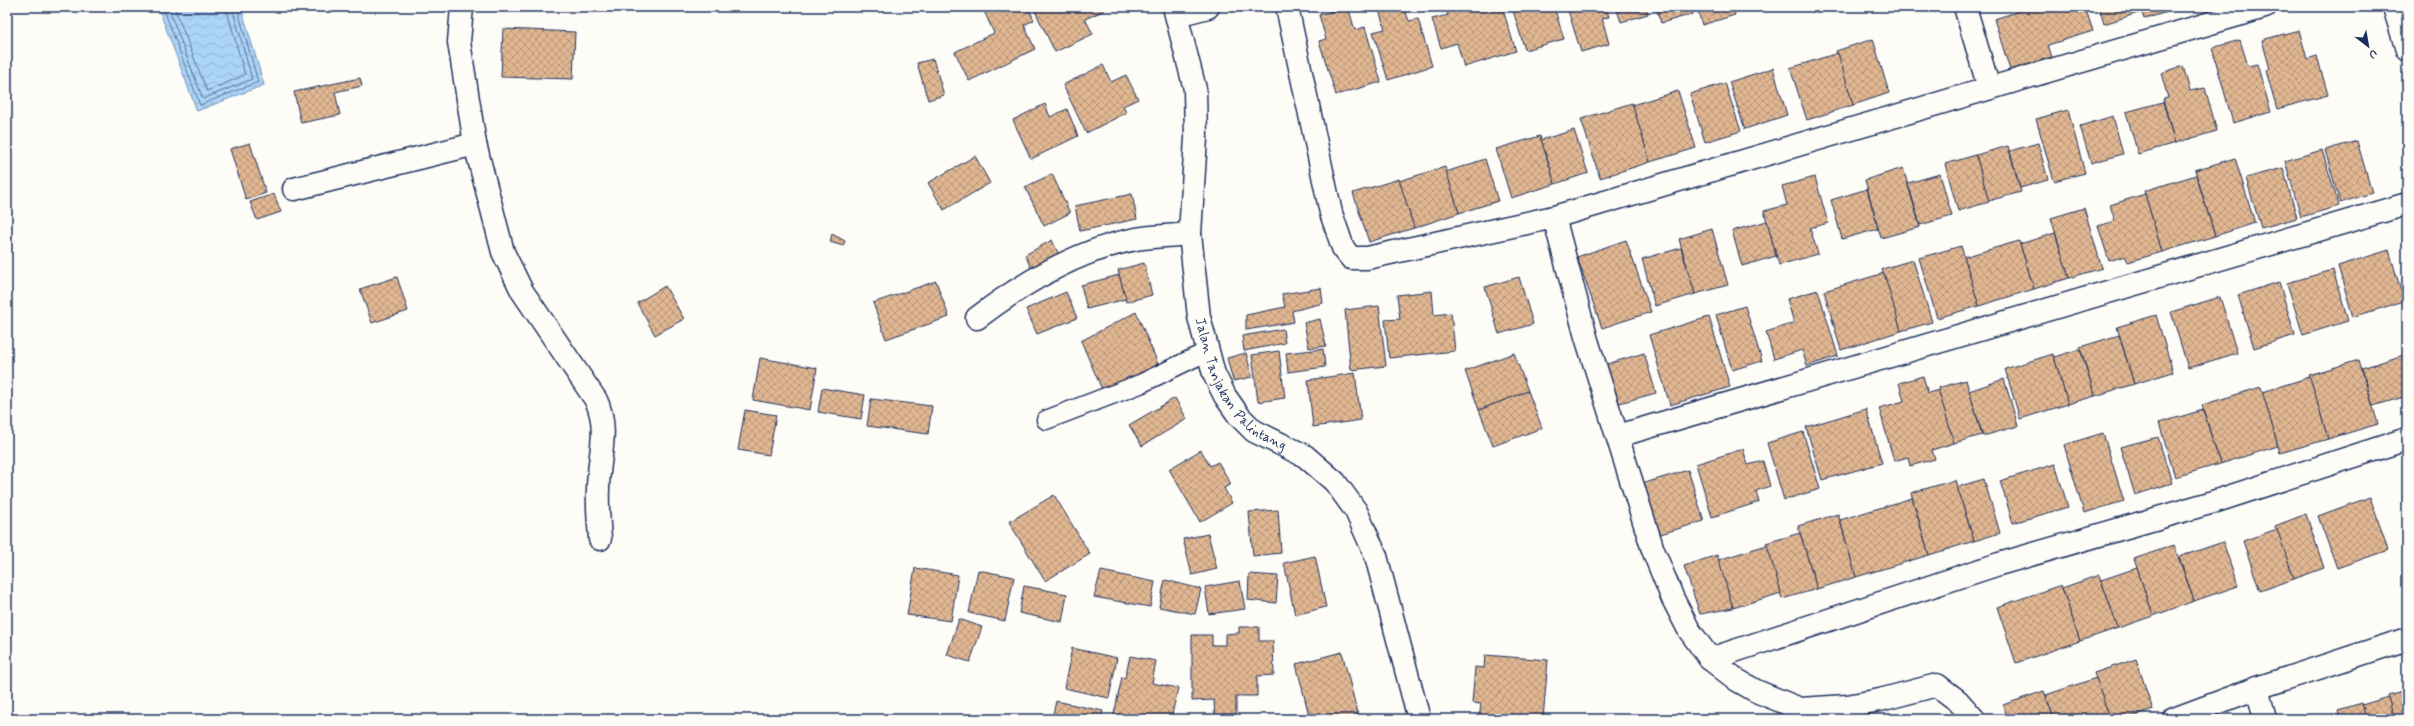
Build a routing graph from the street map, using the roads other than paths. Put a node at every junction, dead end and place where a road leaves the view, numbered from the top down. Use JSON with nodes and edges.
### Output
{"nodes":[{"id":1,"x":462,"y":7,"type":"edge"},
{"id":2,"x":1208,"y":7,"type":"edge"},
{"id":3,"x":1287,"y":7,"type":"edge"},
{"id":4,"x":1965,"y":7,"type":"edge"},
{"id":5,"x":2265,"y":7,"type":"edge"},
{"id":6,"x":2394,"y":7,"type":"edge"},
{"id":7,"x":1175,"y":11,"type":"edge"},
{"id":8,"x":2407,"y":50,"type":"edge"},
{"id":9,"x":1989,"y":88,"type":"junction"},
{"id":10,"x":475,"y":144,"type":"junction"},
{"id":11,"x":294,"y":189,"type":"dead end"},
{"id":12,"x":2407,"y":204,"type":"edge"},
{"id":13,"x":1554,"y":217,"type":"junction"},
{"id":14,"x":1190,"y":234,"type":"junction"},
{"id":15,"x":977,"y":318,"type":"dead end"},
{"id":16,"x":1208,"y":351,"type":"junction"},
{"id":17,"x":1046,"y":420,"type":"dead end"},
{"id":18,"x":1618,"y":436,"type":"junction"},
{"id":19,"x":2407,"y":439,"type":"edge"},
{"id":20,"x":600,"y":539,"type":"dead end"},
{"id":21,"x":2407,"y":639,"type":"edge"},
{"id":22,"x":1710,"y":659,"type":"junction"},
{"id":23,"x":2257,"y":688,"type":"junction"},
{"id":24,"x":1419,"y":719,"type":"edge"},
{"id":25,"x":1974,"y":719,"type":"edge"},
{"id":26,"x":2174,"y":719,"type":"edge"},
{"id":27,"x":2265,"y":719,"type":"edge"}],
"edges":[{"from":1,"to":10,"type":"street"},
{"from":2,"to":7,"type":"street"},
{"from":3,"to":13,"type":"street"},
{"from":4,"to":9,"type":"street"},
{"from":5,"to":9,"type":"street"},
{"from":6,"to":8,"type":"street"},
{"from":7,"to":14,"type":"street","name":"Jalan Tanjakan Palintang"},
{"from":9,"to":13,"type":"street"},
{"from":10,"to":11,"type":"street"},
{"from":10,"to":20,"type":"street"},
{"from":12,"to":18,"type":"street"},
{"from":13,"to":18,"type":"street"},
{"from":14,"to":15,"type":"street"},
{"from":14,"to":16,"type":"street","name":"Jalan Tanjakan Palintang"},
{"from":16,"to":17,"type":"lane"},
{"from":16,"to":24,"type":"street","name":"Jalan Tanjakan Palintang"},
{"from":18,"to":22,"type":"street"},
{"from":19,"to":22,"type":"street"},
{"from":21,"to":23,"type":"street"},
{"from":22,"to":25,"type":"street"},
{"from":23,"to":26,"type":"street"},
{"from":23,"to":27,"type":"street"}]}
